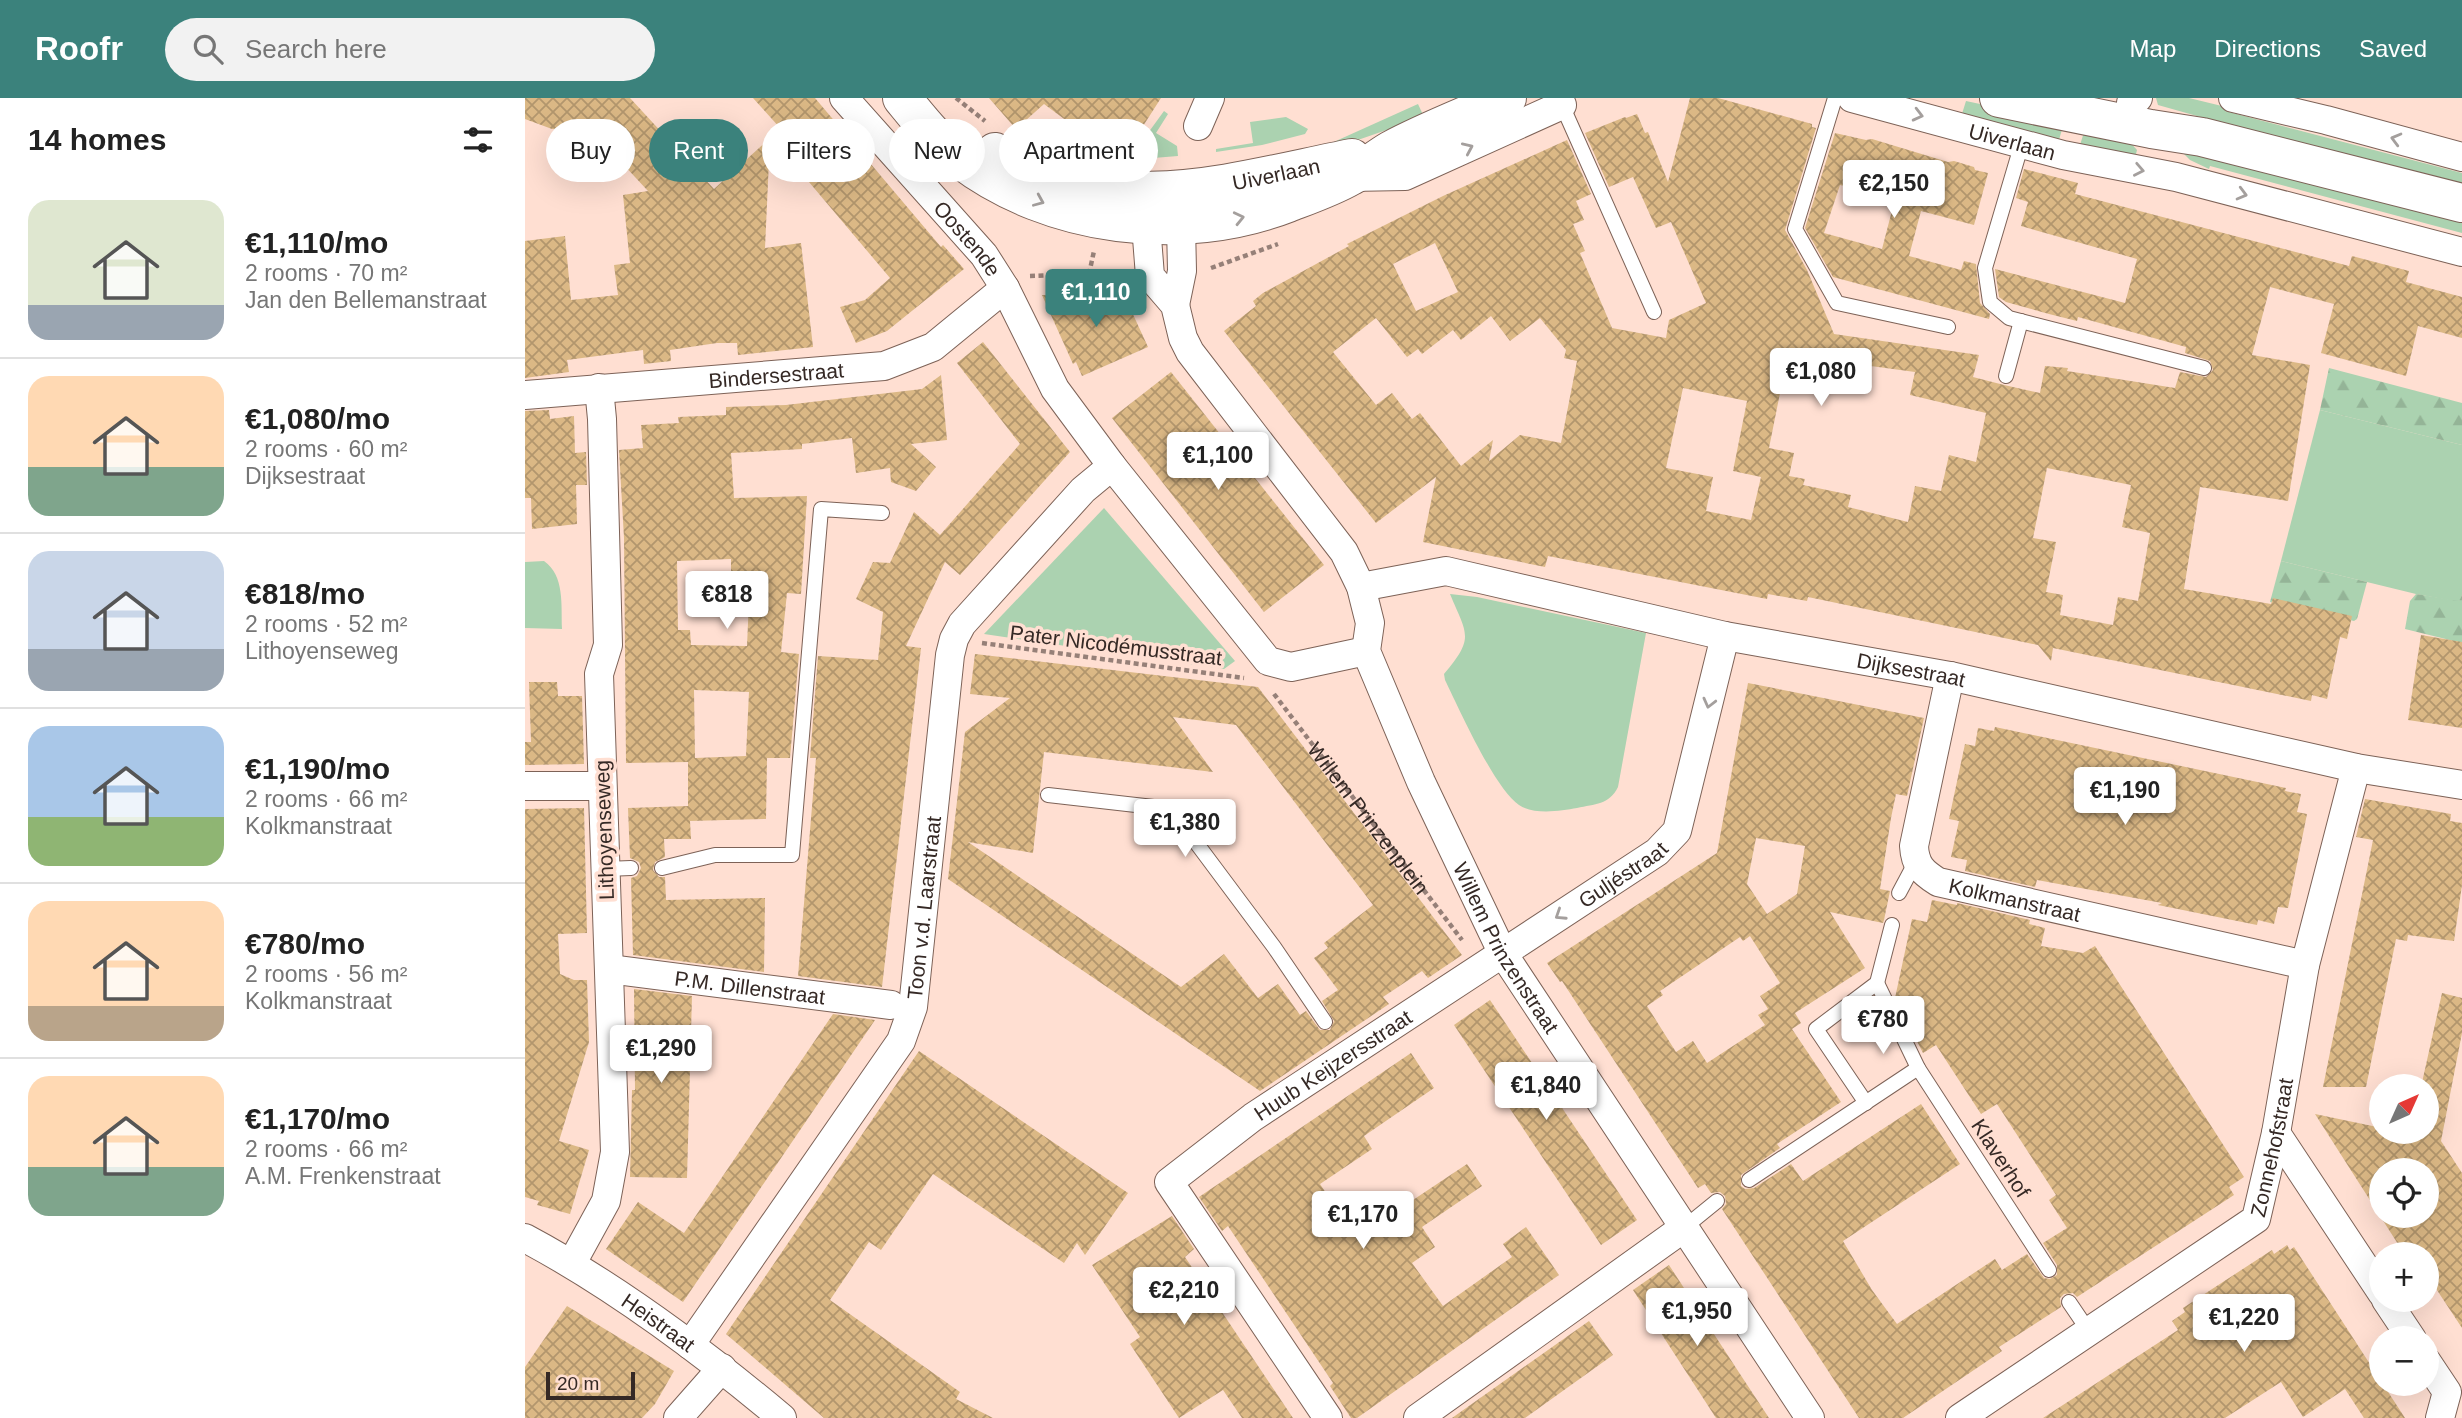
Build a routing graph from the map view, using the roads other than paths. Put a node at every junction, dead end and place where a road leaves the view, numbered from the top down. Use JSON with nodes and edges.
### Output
{"nodes":[{"id":1,"x":844,"y":98,"type":"edge"},
{"id":2,"x":1210,"y":98,"type":"edge"},
{"id":3,"x":1507,"y":98,"type":"edge"},
{"id":4,"x":1835,"y":98,"type":"edge"},
{"id":5,"x":1852,"y":98,"type":"edge"},
{"id":6,"x":2233,"y":98,"type":"edge"},
{"id":7,"x":2015,"y":99,"type":"edge"},
{"id":8,"x":906,"y":100,"type":"edge"},
{"id":9,"x":1561,"y":102,"type":"edge"},
{"id":10,"x":2134,"y":107,"type":"edge"},
{"id":11,"x":2331,"y":109,"type":"edge"},
{"id":12,"x":1198,"y":126,"type":"dead end"},
{"id":13,"x":2022,"y":144,"type":"junction"},
{"id":14,"x":1391,"y":150,"type":"junction"},
{"id":15,"x":2462,"y":157,"type":"edge"},
{"id":16,"x":1350,"y":177,"type":"junction"},
{"id":17,"x":2176,"y":177,"type":"junction"},
{"id":18,"x":2462,"y":203,"type":"edge"},
{"id":19,"x":1163,"y":214,"type":"junction"},
{"id":20,"x":2462,"y":253,"type":"edge"},
{"id":21,"x":1005,"y":288,"type":"junction"},
{"id":22,"x":1654,"y":312,"type":"dead end"},
{"id":23,"x":2021,"y":321,"type":"junction"},
{"id":24,"x":1948,"y":327,"type":"dead end"},
{"id":25,"x":2204,"y":368,"type":"dead end"},
{"id":26,"x":2005,"y":376,"type":"dead end"},
{"id":27,"x":599,"y":388,"type":"junction"},
{"id":28,"x":525,"y":395,"type":"edge"},
{"id":29,"x":1112,"y":466,"type":"junction"},
{"id":30,"x":882,"y":513,"type":"dead end"},
{"id":31,"x":1361,"y":587,"type":"junction"},
{"id":32,"x":1725,"y":636,"type":"junction"},
{"id":33,"x":1366,"y":651,"type":"junction"},
{"id":34,"x":1950,"y":676,"type":"junction"},
{"id":35,"x":2356,"y":768,"type":"junction"},
{"id":36,"x":2462,"y":785,"type":"edge"},
{"id":37,"x":525,"y":786,"type":"edge"},
{"id":38,"x":602,"y":786,"type":"junction"},
{"id":39,"x":1048,"y":795,"type":"dead end"},
{"id":40,"x":1915,"y":863,"type":"junction"},
{"id":41,"x":663,"y":867,"type":"dead end"},
{"id":42,"x":1899,"y":893,"type":"dead end"},
{"id":43,"x":1892,"y":925,"type":"dead end"},
{"id":44,"x":1492,"y":959,"type":"junction"},
{"id":45,"x":2305,"y":965,"type":"junction"},
{"id":46,"x":609,"y":969,"type":"junction"},
{"id":47,"x":1877,"y":984,"type":"junction"},
{"id":48,"x":891,"y":1005,"type":"dead end"},
{"id":49,"x":1325,"y":1022,"type":"dead end"},
{"id":50,"x":1918,"y":1068,"type":"junction"},
{"id":51,"x":1866,"y":1103,"type":"junction"},
{"id":52,"x":2276,"y":1133,"type":"junction"},
{"id":53,"x":1749,"y":1180,"type":"dead end"},
{"id":54,"x":1717,"y":1201,"type":"dead end"},
{"id":55,"x":1685,"y":1227,"type":"junction"},
{"id":56,"x":525,"y":1238,"type":"edge"},
{"id":57,"x":572,"y":1263,"type":"junction"},
{"id":58,"x":2049,"y":1270,"type":"dead end"},
{"id":59,"x":2369,"y":1273,"type":"edge"},
{"id":60,"x":2069,"y":1302,"type":"dead end"},
{"id":61,"x":2090,"y":1333,"type":"junction"},
{"id":62,"x":690,"y":1345,"type":"junction"},
{"id":63,"x":722,"y":1368,"type":"junction"},
{"id":64,"x":2439,"y":1380,"type":"edge"},
{"id":65,"x":678,"y":1418,"type":"edge"},
{"id":66,"x":782,"y":1418,"type":"edge"},
{"id":67,"x":1328,"y":1418,"type":"edge"},
{"id":68,"x":1418,"y":1418,"type":"edge"},
{"id":69,"x":1810,"y":1418,"type":"edge"},
{"id":70,"x":1960,"y":1418,"type":"edge"},
{"id":71,"x":2439,"y":1418,"type":"edge"}],
"edges":[{"from":1,"to":21,"type":"street","name":"Oostende"},
{"from":2,"to":12,"type":"street"},
{"from":3,"to":14,"type":"main road","name":"Uiverlaan"},
{"from":4,"to":24,"type":"lane"},
{"from":5,"to":13,"type":"street","name":"Uiverlaan","one_way":true},
{"from":6,"to":11,"type":"street"},
{"from":7,"to":10,"type":"main road","name":"Uiverlaan"},
{"from":8,"to":19,"type":"main road"},
{"from":16,"to":9,"type":"street","name":"Uiverlaan","one_way":true},
{"from":9,"to":22,"type":"lane"},
{"from":10,"to":17,"type":"street"},
{"from":10,"to":18,"type":"main road","name":"Uiverlaan"},
{"from":15,"to":11,"type":"street","one_way":true},
{"from":13,"to":17,"type":"street","name":"Uiverlaan","one_way":true},
{"from":13,"to":23,"type":"lane"},
{"from":14,"to":16,"type":"main road","name":"Uiverlaan"},
{"from":14,"to":19,"type":"main road","name":"Uiverlaan"},
{"from":19,"to":16,"type":"main road","name":"Uiverlaan","one_way":true},
{"from":17,"to":20,"type":"street","name":"Uiverlaan","one_way":true},
{"from":19,"to":31,"type":"street"},
{"from":21,"to":27,"type":"street","name":"Bindersestraat"},
{"from":21,"to":29,"type":"street","name":"Oostende"},
{"from":23,"to":25,"type":"lane"},
{"from":23,"to":26,"type":"lane"},
{"from":27,"to":28,"type":"street","name":"Bindersestraat"},
{"from":27,"to":38,"type":"street","name":"Lithoyenseweg"},
{"from":29,"to":33,"type":"street","name":"Oostende"},
{"from":29,"to":62,"type":"street","name":"Toon v.d. Laarstraat"},
{"from":30,"to":41,"type":"lane"},
{"from":31,"to":32,"type":"street","name":"Dijksestraat"},
{"from":31,"to":33,"type":"street","name":"Willem Prinzenstraat"},
{"from":32,"to":34,"type":"street","name":"Dijksestraat"},
{"from":32,"to":44,"type":"street","name":"Guljéstraat","one_way":true},
{"from":33,"to":44,"type":"street","name":"Willem Prinzenstraat"},
{"from":34,"to":35,"type":"street","name":"Dijksestraat"},
{"from":34,"to":40,"type":"street"},
{"from":35,"to":36,"type":"street","name":"Dijksestraat"},
{"from":35,"to":45,"type":"street","name":"Zonnehofstraat"},
{"from":37,"to":38,"type":"street"},
{"from":38,"to":46,"type":"street","name":"Lithoyenseweg"},
{"from":39,"to":49,"type":"lane"},
{"from":40,"to":42,"type":"lane"},
{"from":40,"to":45,"type":"street","name":"Kolkmanstraat"},
{"from":43,"to":47,"type":"lane"},
{"from":44,"to":55,"type":"street","name":"Willem Prinzenstraat"},
{"from":44,"to":67,"type":"street","name":"Huub Keijzersstraat"},
{"from":45,"to":52,"type":"street","name":"Zonnehofstraat"},
{"from":46,"to":48,"type":"street","name":"P.M. Dillenstraat"},
{"from":46,"to":57,"type":"street","name":"Lithoyenseweg"},
{"from":47,"to":50,"type":"lane","name":"Klaverhof"},
{"from":47,"to":51,"type":"lane"},
{"from":50,"to":51,"type":"lane"},
{"from":50,"to":58,"type":"lane","name":"Klaverhof"},
{"from":51,"to":53,"type":"lane"},
{"from":52,"to":59,"type":"street"},
{"from":52,"to":61,"type":"street","name":"Zonnehofstraat"},
{"from":54,"to":55,"type":"lane"},
{"from":55,"to":68,"type":"street"},
{"from":55,"to":69,"type":"street","name":"Willem Prinzenstraat"},
{"from":56,"to":57,"type":"street","name":"Heistraat"},
{"from":57,"to":62,"type":"street","name":"Heistraat"},
{"from":60,"to":61,"type":"lane"},
{"from":61,"to":70,"type":"street","name":"Zonnehofstraat"},
{"from":62,"to":63,"type":"street","name":"Heistraat"},
{"from":63,"to":65,"type":"street"},
{"from":63,"to":66,"type":"street","name":"Heistraat"},
{"from":64,"to":71,"type":"street"}]}
